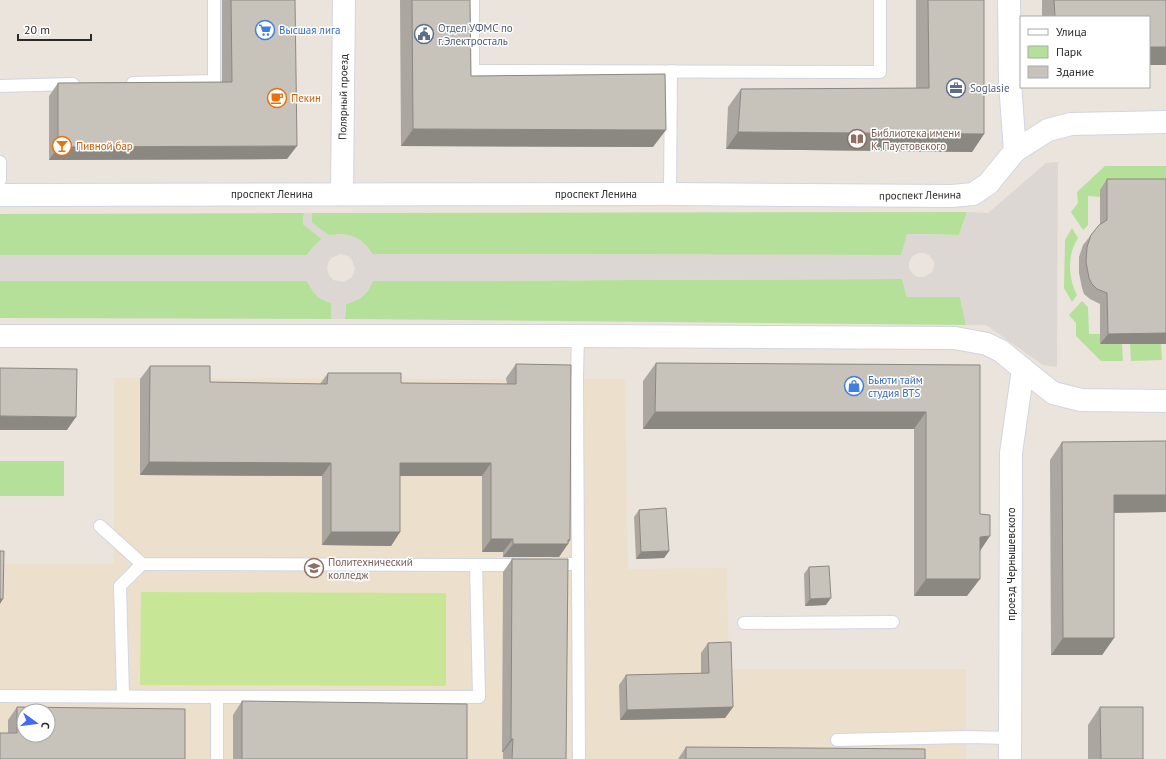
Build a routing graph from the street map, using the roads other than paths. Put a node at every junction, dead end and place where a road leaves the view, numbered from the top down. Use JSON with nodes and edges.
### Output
{"nodes":[{"id":1,"x":214,"y":0,"type":"edge"},
{"id":2,"x":344,"y":0,"type":"edge"},
{"id":3,"x":473,"y":0,"type":"edge"},
{"id":4,"x":880,"y":0,"type":"edge"},
{"id":5,"x":1009,"y":0,"type":"edge"},
{"id":6,"x":671,"y":71,"type":"junction"},
{"id":7,"x":121,"y":83,"type":"edge"},
{"id":8,"x":82,"y":84,"type":"edge"},
{"id":9,"x":0,"y":86,"type":"edge"},
{"id":10,"x":1166,"y":122,"type":"edge"},
{"id":11,"x":1014,"y":150,"type":"junction"},
{"id":12,"x":0,"y":162,"type":"edge"},
{"id":13,"x":0,"y":180,"type":"edge"},
{"id":14,"x":342,"y":194,"type":"junction"},
{"id":15,"x":670,"y":194,"type":"junction"},
{"id":16,"x":0,"y":195,"type":"edge"},
{"id":17,"x":0,"y":336,"type":"edge"},
{"id":18,"x":578,"y":336,"type":"junction"},
{"id":19,"x":1023,"y":369,"type":"junction"},
{"id":20,"x":1166,"y":402,"type":"edge"},
{"id":21,"x":100,"y":526,"type":"dead end"},
{"id":22,"x":142,"y":564,"type":"junction"},
{"id":23,"x":578,"y":564,"type":"junction"},
{"id":24,"x":476,"y":565,"type":"junction"},
{"id":25,"x":893,"y":622,"type":"dead end"},
{"id":26,"x":744,"y":623,"type":"dead end"},
{"id":27,"x":0,"y":696,"type":"edge"},
{"id":28,"x":123,"y":696,"type":"junction"},
{"id":29,"x":217,"y":697,"type":"junction"},
{"id":30,"x":837,"y":740,"type":"dead end"},
{"id":31,"x":1011,"y":749,"type":"edge"},
{"id":32,"x":217,"y":759,"type":"edge"},
{"id":33,"x":579,"y":759,"type":"edge"}],
"edges":[{"from":1,"to":7,"type":"lane"},
{"from":2,"to":14,"type":"street","name":"Полярный проезд"},
{"from":3,"to":6,"type":"lane"},
{"from":4,"to":6,"type":"lane"},
{"from":5,"to":11,"type":"street"},
{"from":6,"to":15,"type":"lane"},
{"from":8,"to":9,"type":"lane"},
{"from":10,"to":11,"type":"street","name":"проспект Ленина"},
{"from":11,"to":15,"type":"street","name":"проспект Ленина"},
{"from":12,"to":13,"type":"lane"},
{"from":14,"to":15,"type":"street","name":"проспект Ленина"},
{"from":14,"to":16,"type":"street","name":"проспект Ленина"},
{"from":17,"to":18,"type":"street"},
{"from":18,"to":19,"type":"street"},
{"from":18,"to":23,"type":"lane"},
{"from":19,"to":20,"type":"street"},
{"from":19,"to":31,"type":"street","name":"проезд Чернышевского"},
{"from":21,"to":22,"type":"lane"},
{"from":22,"to":24,"type":"lane"},
{"from":22,"to":28,"type":"lane"},
{"from":23,"to":24,"type":"lane"},
{"from":23,"to":33,"type":"lane"},
{"from":24,"to":29,"type":"lane"},
{"from":25,"to":26,"type":"lane"},
{"from":27,"to":28,"type":"lane"},
{"from":28,"to":29,"type":"lane"},
{"from":29,"to":32,"type":"lane"},
{"from":30,"to":31,"type":"lane"}]}
